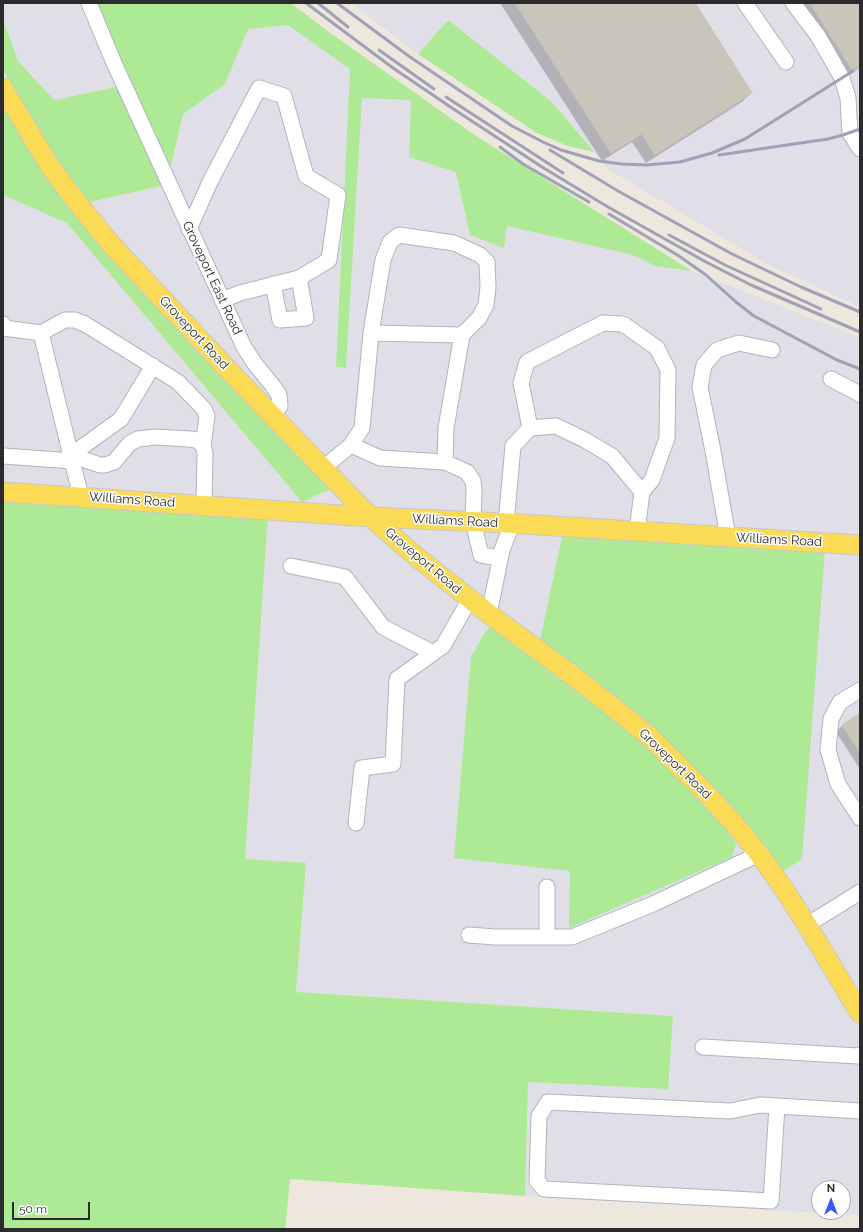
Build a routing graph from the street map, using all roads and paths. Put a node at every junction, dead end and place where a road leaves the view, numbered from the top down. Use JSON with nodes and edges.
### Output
{"nodes":[{"id":1,"x":89,"y":3,"type":"edge"},
{"id":2,"x":745,"y":3,"type":"edge"},
{"id":3,"x":793,"y":3,"type":"edge"},
{"id":4,"x":786,"y":62,"type":"dead end"},
{"id":5,"x":3,"y":88,"type":"edge"},
{"id":6,"x":855,"y":111,"type":"edge"},
{"id":7,"x":860,"y":149,"type":"edge"},
{"id":8,"x":189,"y":228,"type":"junction"},
{"id":9,"x":299,"y":278,"type":"junction"},
{"id":10,"x":273,"y":284,"type":"junction"},
{"id":11,"x":222,"y":300,"type":"junction"},
{"id":12,"x":3,"y":324,"type":"edge"},
{"id":13,"x":41,"y":333,"type":"junction"},
{"id":14,"x":371,"y":333,"type":"junction"},
{"id":15,"x":462,"y":335,"type":"junction"},
{"id":16,"x":772,"y":350,"type":"dead end"},
{"id":17,"x":153,"y":366,"type":"junction"},
{"id":18,"x":831,"y":379,"type":"dead end"},
{"id":19,"x":860,"y":395,"type":"edge"},
{"id":20,"x":272,"y":415,"type":"junction"},
{"id":21,"x":530,"y":428,"type":"junction"},
{"id":22,"x":351,"y":445,"type":"junction"},
{"id":23,"x":203,"y":446,"type":"junction"},
{"id":24,"x":3,"y":456,"type":"edge"},
{"id":25,"x":72,"y":458,"type":"junction"},
{"id":26,"x":445,"y":462,"type":"junction"},
{"id":27,"x":323,"y":468,"type":"junction"},
{"id":28,"x":3,"y":492,"type":"edge"},
{"id":29,"x":642,"y":492,"type":"junction"},
{"id":30,"x":81,"y":497,"type":"junction"},
{"id":31,"x":204,"y":505,"type":"junction"},
{"id":32,"x":371,"y":517,"type":"junction"},
{"id":33,"x":473,"y":522,"type":"junction"},
{"id":34,"x":509,"y":523,"type":"junction"},
{"id":35,"x":637,"y":531,"type":"junction"},
{"id":36,"x":728,"y":537,"type":"junction"},
{"id":37,"x":860,"y":544,"type":"edge"},
{"id":38,"x":500,"y":558,"type":"junction"},
{"id":39,"x":291,"y":566,"type":"dead end"},
{"id":40,"x":470,"y":599,"type":"junction"},
{"id":41,"x":489,"y":614,"type":"junction"},
{"id":42,"x":433,"y":653,"type":"junction"},
{"id":43,"x":860,"y":690,"type":"edge"},
{"id":44,"x":860,"y":818,"type":"edge"},
{"id":45,"x":356,"y":823,"type":"dead end"},
{"id":46,"x":759,"y":854,"type":"junction"},
{"id":47,"x":547,"y":887,"type":"dead end"},
{"id":48,"x":860,"y":892,"type":"edge"},
{"id":49,"x":807,"y":924,"type":"junction"},
{"id":50,"x":469,"y":935,"type":"dead end"},
{"id":51,"x":547,"y":937,"type":"junction"},
{"id":52,"x":860,"y":1013,"type":"edge"},
{"id":53,"x":703,"y":1046,"type":"dead end"},
{"id":54,"x":860,"y":1055,"type":"edge"},
{"id":55,"x":777,"y":1106,"type":"junction"},
{"id":56,"x":860,"y":1111,"type":"edge"}],
"edges":[{"from":1,"to":8,"type":"lane","name":"Groveport East Road"},
{"from":2,"to":4,"type":"lane"},
{"from":3,"to":6,"type":"lane"},
{"from":5,"to":20,"type":"main road","name":"Groveport Road"},
{"from":6,"to":7,"type":"lane"},
{"from":8,"to":9,"type":"lane"},
{"from":8,"to":11,"type":"lane","name":"Groveport East Road"},
{"from":9,"to":10,"type":"lane"},
{"from":9,"to":10,"type":"lane"},
{"from":10,"to":11,"type":"lane"},
{"from":11,"to":20,"type":"lane","name":"Groveport East Road"},
{"from":12,"to":13,"type":"lane"},
{"from":13,"to":17,"type":"lane"},
{"from":13,"to":25,"type":"lane"},
{"from":14,"to":15,"type":"lane"},
{"from":14,"to":15,"type":"lane"},
{"from":14,"to":22,"type":"lane"},
{"from":15,"to":26,"type":"lane"},
{"from":16,"to":36,"type":"lane"},
{"from":17,"to":23,"type":"lane"},
{"from":17,"to":25,"type":"lane"},
{"from":18,"to":19,"type":"lane"},
{"from":20,"to":27,"type":"main road","name":"Groveport Road"},
{"from":21,"to":29,"type":"lane"},
{"from":21,"to":29,"type":"lane"},
{"from":21,"to":34,"type":"lane"},
{"from":22,"to":26,"type":"lane"},
{"from":22,"to":27,"type":"lane"},
{"from":23,"to":25,"type":"lane"},
{"from":23,"to":31,"type":"lane"},
{"from":24,"to":25,"type":"lane"},
{"from":25,"to":30,"type":"lane"},
{"from":26,"to":33,"type":"lane"},
{"from":27,"to":32,"type":"main road","name":"Groveport Road"},
{"from":28,"to":30,"type":"main road","name":"Williams Road"},
{"from":29,"to":35,"type":"lane"},
{"from":30,"to":31,"type":"main road","name":"Williams Road"},
{"from":31,"to":32,"type":"main road","name":"Williams Road"},
{"from":32,"to":33,"type":"main road","name":"Williams Road"},
{"from":32,"to":40,"type":"main road","name":"Groveport Road"},
{"from":33,"to":34,"type":"main road","name":"Williams Road"},
{"from":33,"to":38,"type":"lane"},
{"from":34,"to":35,"type":"main road","name":"Williams Road"},
{"from":34,"to":38,"type":"lane"},
{"from":35,"to":36,"type":"main road","name":"Williams Road"},
{"from":36,"to":37,"type":"main road","name":"Williams Road"},
{"from":38,"to":41,"type":"lane"},
{"from":39,"to":42,"type":"lane"},
{"from":40,"to":41,"type":"main road","name":"Groveport Road"},
{"from":40,"to":42,"type":"lane"},
{"from":41,"to":46,"type":"main road","name":"Groveport Road"},
{"from":42,"to":45,"type":"lane"},
{"from":43,"to":44,"type":"lane"},
{"from":46,"to":49,"type":"main road","name":"Groveport Road"},
{"from":46,"to":51,"type":"lane"},
{"from":47,"to":51,"type":"lane"},
{"from":48,"to":49,"type":"lane"},
{"from":49,"to":52,"type":"main road","name":"Groveport Road"},
{"from":50,"to":51,"type":"lane"},
{"from":53,"to":54,"type":"lane"},
{"from":55,"to":55,"type":"lane"},
{"from":55,"to":56,"type":"lane"}]}
